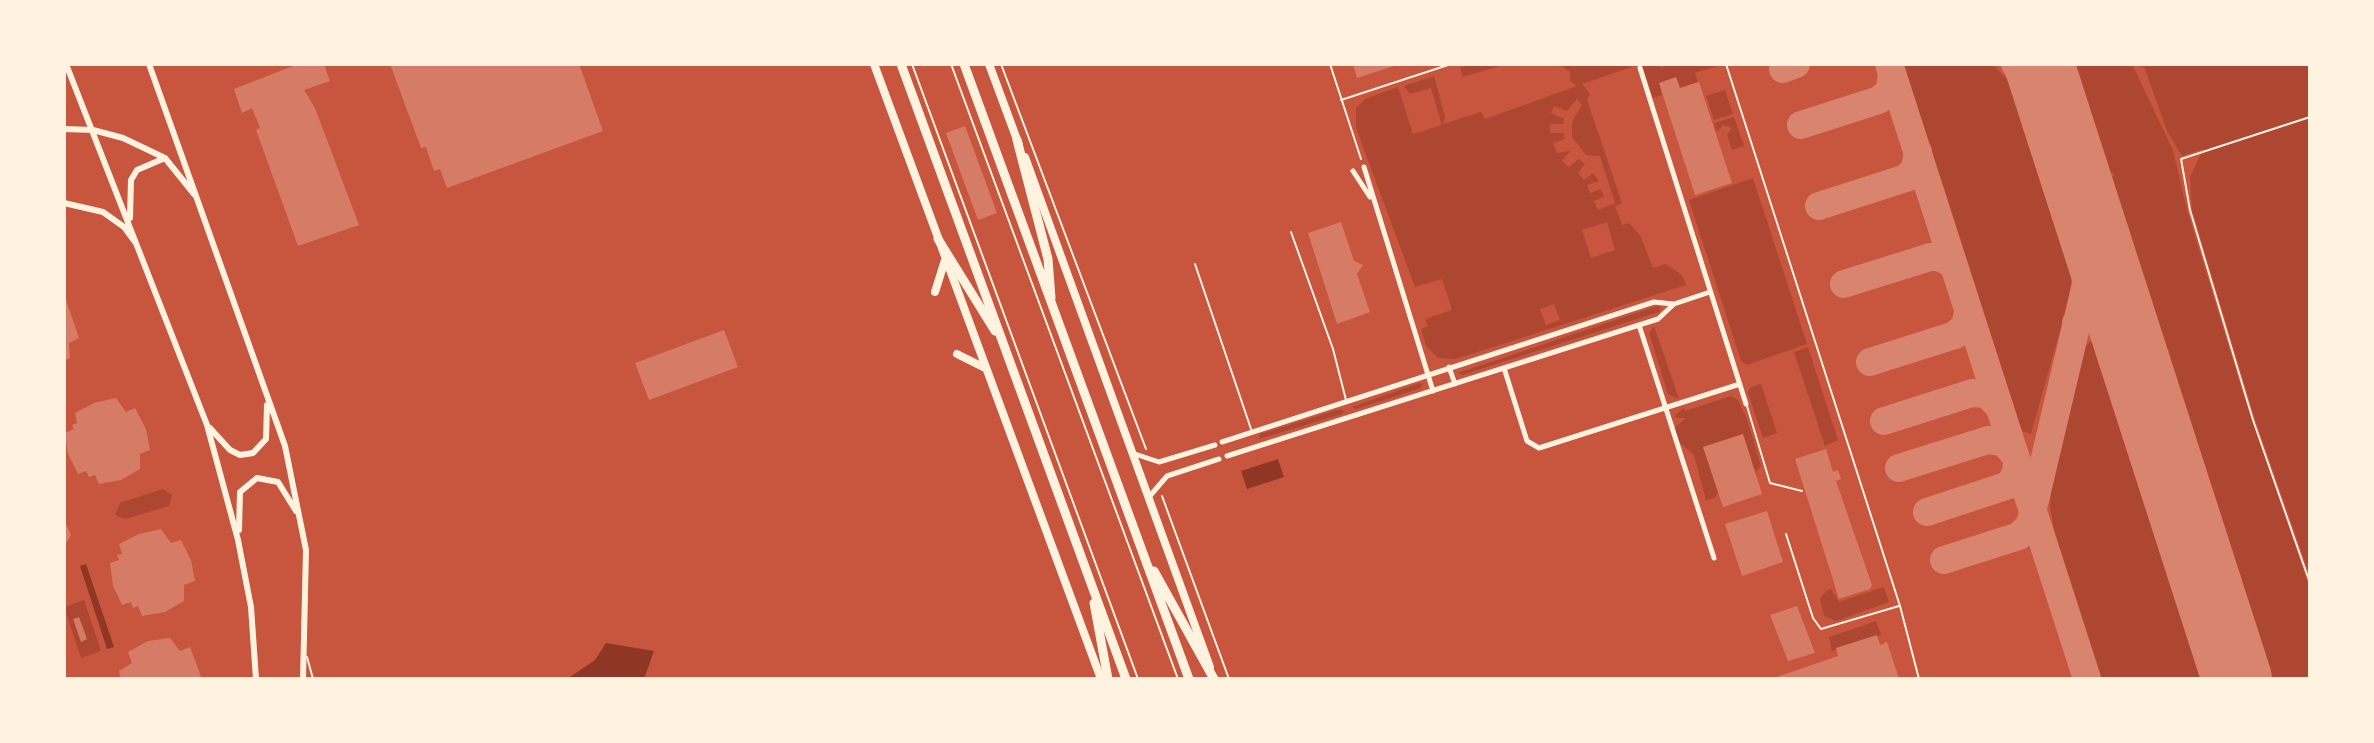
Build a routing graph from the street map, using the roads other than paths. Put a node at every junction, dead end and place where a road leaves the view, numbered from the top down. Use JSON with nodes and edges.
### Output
{"nodes":[{"id":1,"x":66,"y":64,"type":"edge"},
{"id":2,"x":149,"y":64,"type":"edge"},
{"id":3,"x":874,"y":64,"type":"edge"},
{"id":4,"x":901,"y":64,"type":"edge"},
{"id":5,"x":912,"y":64,"type":"edge"},
{"id":6,"x":951,"y":64,"type":"edge"},
{"id":7,"x":964,"y":64,"type":"edge"},
{"id":8,"x":989,"y":64,"type":"edge"},
{"id":9,"x":1330,"y":64,"type":"edge"},
{"id":10,"x":1451,"y":64,"type":"edge"},
{"id":11,"x":1726,"y":64,"type":"edge"},
{"id":12,"x":1639,"y":66,"type":"edge"},
{"id":13,"x":1341,"y":100,"type":"junction"},
{"id":14,"x":2310,"y":117,"type":"edge"},
{"id":15,"x":64,"y":129,"type":"edge"},
{"id":16,"x":93,"y":130,"type":"junction"},
{"id":17,"x":1017,"y":140,"type":"junction"},
{"id":18,"x":165,"y":158,"type":"junction"},
{"id":19,"x":1361,"y":159,"type":"dead end"},
{"id":20,"x":1364,"y":167,"type":"dead end"},
{"id":21,"x":1353,"y":171,"type":"dead end"},
{"id":22,"x":1372,"y":199,"type":"junction"},
{"id":23,"x":198,"y":200,"type":"junction"},
{"id":24,"x":64,"y":203,"type":"edge"},
{"id":25,"x":130,"y":222,"type":"junction"},
{"id":26,"x":1291,"y":232,"type":"dead end"},
{"id":27,"x":938,"y":239,"type":"junction"},
{"id":28,"x":140,"y":247,"type":"junction"},
{"id":29,"x":946,"y":260,"type":"junction"},
{"id":30,"x":1195,"y":264,"type":"dead end"},
{"id":31,"x":935,"y":292,"type":"dead end"},
{"id":32,"x":1710,"y":292,"type":"junction"},
{"id":33,"x":1051,"y":301,"type":"junction"},
{"id":34,"x":1674,"y":304,"type":"junction"},
{"id":35,"x":1639,"y":325,"type":"junction"},
{"id":36,"x":1005,"y":349,"type":"junction"},
{"id":37,"x":957,"y":354,"type":"dead end"},
{"id":38,"x":1449,"y":367,"type":"junction"},
{"id":39,"x":1504,"y":368,"type":"junction"},
{"id":40,"x":985,"y":369,"type":"junction"},
{"id":41,"x":1428,"y":373,"type":"junction"},
{"id":42,"x":1455,"y":384,"type":"junction"},
{"id":43,"x":1740,"y":384,"type":"junction"},
{"id":44,"x":1433,"y":391,"type":"junction"},
{"id":45,"x":267,"y":398,"type":"junction"},
{"id":46,"x":1346,"y":401,"type":"junction"},
{"id":47,"x":1746,"y":404,"type":"joint"},
{"id":48,"x":1668,"y":409,"type":"junction"},
{"id":49,"x":207,"y":425,"type":"junction"},
{"id":50,"x":1252,"y":432,"type":"junction"},
{"id":51,"x":1222,"y":442,"type":"dead end"},
{"id":52,"x":1215,"y":445,"type":"dead end"},
{"id":53,"x":1132,"y":453,"type":"junction"},
{"id":54,"x":1227,"y":456,"type":"dead end"},
{"id":55,"x":1219,"y":459,"type":"dead end"},
{"id":56,"x":1168,"y":461,"type":"junction"},
{"id":57,"x":1173,"y":474,"type":"junction"},
{"id":58,"x":1802,"y":491,"type":"dead end"},
{"id":59,"x":1148,"y":498,"type":"junction"},
{"id":60,"x":299,"y":517,"type":"junction"},
{"id":61,"x":1786,"y":534,"type":"dead end"},
{"id":62,"x":238,"y":540,"type":"junction"},
{"id":63,"x":1141,"y":547,"type":"junction"},
{"id":64,"x":1714,"y":558,"type":"dead end"},
{"id":65,"x":1091,"y":583,"type":"junction"},
{"id":66,"x":2310,"y":583,"type":"edge"},
{"id":67,"x":1900,"y":606,"type":"junction"},
{"id":68,"x":304,"y":648,"type":"junction"},
{"id":69,"x":256,"y":679,"type":"edge"},
{"id":70,"x":303,"y":679,"type":"edge"},
{"id":71,"x":313,"y":679,"type":"edge"},
{"id":72,"x":1101,"y":679,"type":"edge"},
{"id":73,"x":1108,"y":679,"type":"edge"},
{"id":74,"x":1126,"y":679,"type":"edge"},
{"id":75,"x":1138,"y":679,"type":"edge"},
{"id":76,"x":1178,"y":679,"type":"edge"},
{"id":77,"x":1189,"y":679,"type":"edge"},
{"id":78,"x":1214,"y":679,"type":"edge"},
{"id":79,"x":1919,"y":679,"type":"edge"}],
"edges":[{"from":1,"to":16,"type":"street"},
{"from":2,"to":23,"type":"street"},
{"from":3,"to":27,"type":"highway"},
{"from":4,"to":36,"type":"highway"},
{"from":5,"to":75,"type":"lane"},
{"from":6,"to":76,"type":"lane"},
{"from":7,"to":33,"type":"highway"},
{"from":8,"to":17,"type":"highway"},
{"from":9,"to":13,"type":"lane"},
{"from":10,"to":13,"type":"lane"},
{"from":11,"to":67,"type":"lane"},
{"from":12,"to":32,"type":"street"},
{"from":13,"to":19,"type":"lane"},
{"from":14,"to":66,"type":"lane"},
{"from":15,"to":16,"type":"street"},
{"from":16,"to":18,"type":"street"},
{"from":16,"to":25,"type":"street"},
{"from":17,"to":33,"type":"highway"},
{"from":17,"to":53,"type":"highway"},
{"from":18,"to":23,"type":"street"},
{"from":18,"to":25,"type":"street"},
{"from":20,"to":22,"type":"street"},
{"from":21,"to":22,"type":"street"},
{"from":22,"to":41,"type":"street"},
{"from":23,"to":45,"type":"street"},
{"from":24,"to":28,"type":"street"},
{"from":25,"to":28,"type":"street"},
{"from":26,"to":46,"type":"lane"},
{"from":27,"to":29,"type":"highway"},
{"from":27,"to":36,"type":"highway"},
{"from":28,"to":49,"type":"street"},
{"from":29,"to":31,"type":"highway"},
{"from":29,"to":40,"type":"highway"},
{"from":30,"to":50,"type":"lane"},
{"from":32,"to":34,"type":"street"},
{"from":32,"to":43,"type":"street"},
{"from":33,"to":63,"type":"highway"},
{"from":34,"to":35,"type":"street"},
{"from":34,"to":38,"type":"street"},
{"from":35,"to":39,"type":"street"},
{"from":35,"to":48,"type":"street"},
{"from":36,"to":65,"type":"highway"},
{"from":37,"to":40,"type":"highway"},
{"from":38,"to":41,"type":"street"},
{"from":38,"to":42,"type":"street"},
{"from":39,"to":42,"type":"street"},
{"from":39,"to":48,"type":"street"},
{"from":40,"to":72,"type":"highway"},
{"from":41,"to":44,"type":"street"},
{"from":41,"to":46,"type":"street"},
{"from":42,"to":44,"type":"street"},
{"from":43,"to":47,"type":"street"},
{"from":43,"to":48,"type":"street"},
{"from":44,"to":54,"type":"street"},
{"from":45,"to":49,"type":"street"},
{"from":45,"to":60,"type":"street"},
{"from":46,"to":50,"type":"street"},
{"from":47,"to":58,"type":"lane"},
{"from":48,"to":64,"type":"street"},
{"from":49,"to":62,"type":"street"},
{"from":50,"to":51,"type":"street"},
{"from":52,"to":56,"type":"street"},
{"from":53,"to":56,"type":"street"},
{"from":53,"to":59,"type":"highway"},
{"from":55,"to":57,"type":"street"},
{"from":56,"to":57,"type":"street"},
{"from":57,"to":59,"type":"street"},
{"from":59,"to":78,"type":"highway"},
{"from":60,"to":62,"type":"street"},
{"from":60,"to":68,"type":"street"},
{"from":61,"to":67,"type":"lane"},
{"from":62,"to":69,"type":"street"},
{"from":63,"to":77,"type":"highway"},
{"from":63,"to":78,"type":"highway"},
{"from":65,"to":73,"type":"highway"},
{"from":65,"to":74,"type":"highway"},
{"from":67,"to":79,"type":"lane"},
{"from":68,"to":70,"type":"street"},
{"from":68,"to":71,"type":"lane"}]}
